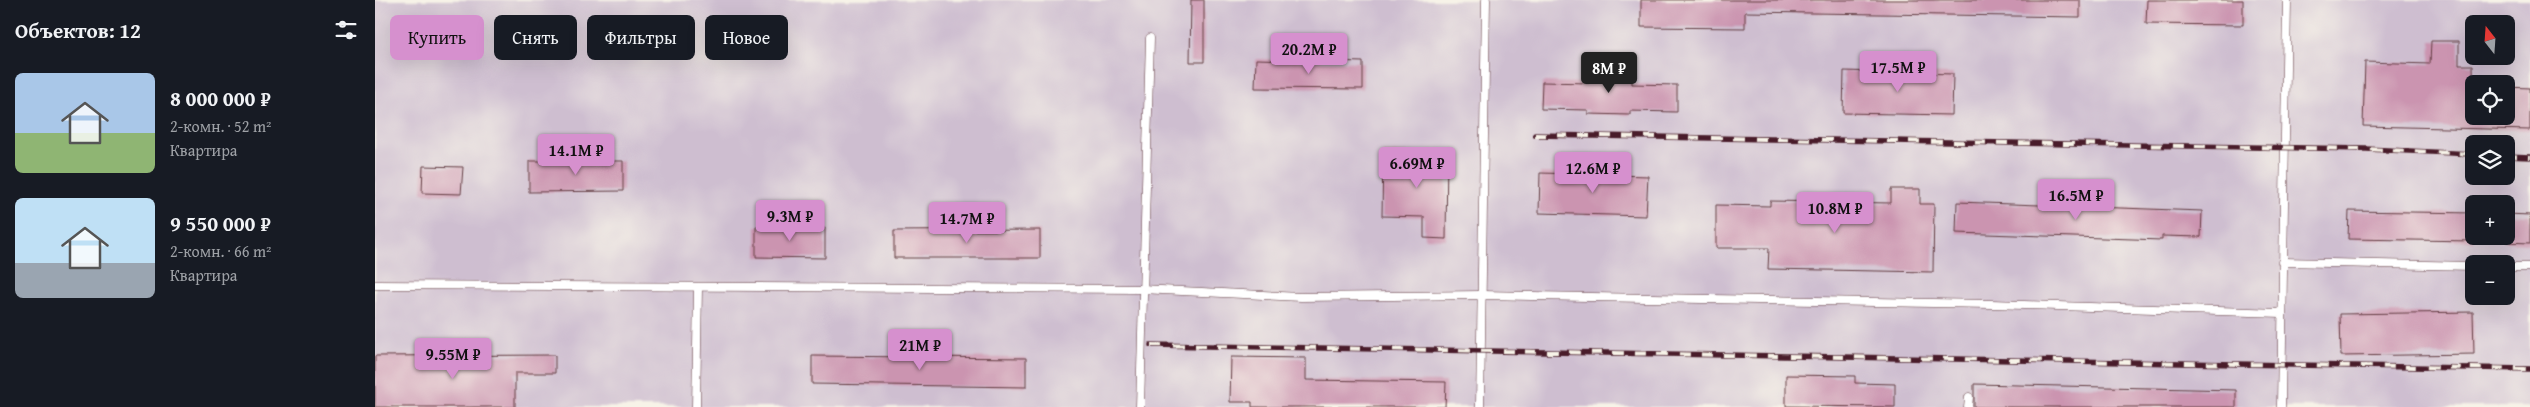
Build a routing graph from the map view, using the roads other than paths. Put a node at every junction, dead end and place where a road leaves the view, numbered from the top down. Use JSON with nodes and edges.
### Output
{"nodes":[{"id":1,"x":1487,"y":0,"type":"edge"},
{"id":2,"x":2287,"y":0,"type":"edge"},
{"id":3,"x":1150,"y":38,"type":"dead end"},
{"id":4,"x":2282,"y":262,"type":"junction"},
{"id":5,"x":2465,"y":266,"type":"edge"},
{"id":6,"x":2515,"y":267,"type":"edge"},
{"id":7,"x":2530,"y":267,"type":"edge"},
{"id":8,"x":375,"y":285,"type":"edge"},
{"id":9,"x":698,"y":288,"type":"junction"},
{"id":10,"x":1141,"y":290,"type":"junction"},
{"id":11,"x":1482,"y":295,"type":"junction"},
{"id":12,"x":2282,"y":313,"type":"junction"},
{"id":13,"x":1969,"y":398,"type":"dead end"},
{"id":14,"x":696,"y":407,"type":"edge"},
{"id":15,"x":1140,"y":407,"type":"edge"},
{"id":16,"x":1480,"y":407,"type":"edge"},
{"id":17,"x":1968,"y":407,"type":"edge"},
{"id":18,"x":2281,"y":407,"type":"edge"}],
"edges":[{"from":1,"to":11,"type":"lane"},
{"from":2,"to":4,"type":"lane"},
{"from":3,"to":10,"type":"lane"},
{"from":4,"to":5,"type":"lane"},
{"from":4,"to":12,"type":"lane"},
{"from":6,"to":7,"type":"lane"},
{"from":8,"to":9,"type":"lane"},
{"from":9,"to":10,"type":"lane"},
{"from":9,"to":14,"type":"lane"},
{"from":10,"to":11,"type":"lane"},
{"from":10,"to":15,"type":"lane"},
{"from":11,"to":12,"type":"lane"},
{"from":11,"to":16,"type":"lane"},
{"from":12,"to":18,"type":"lane"},
{"from":13,"to":17,"type":"lane"}]}
